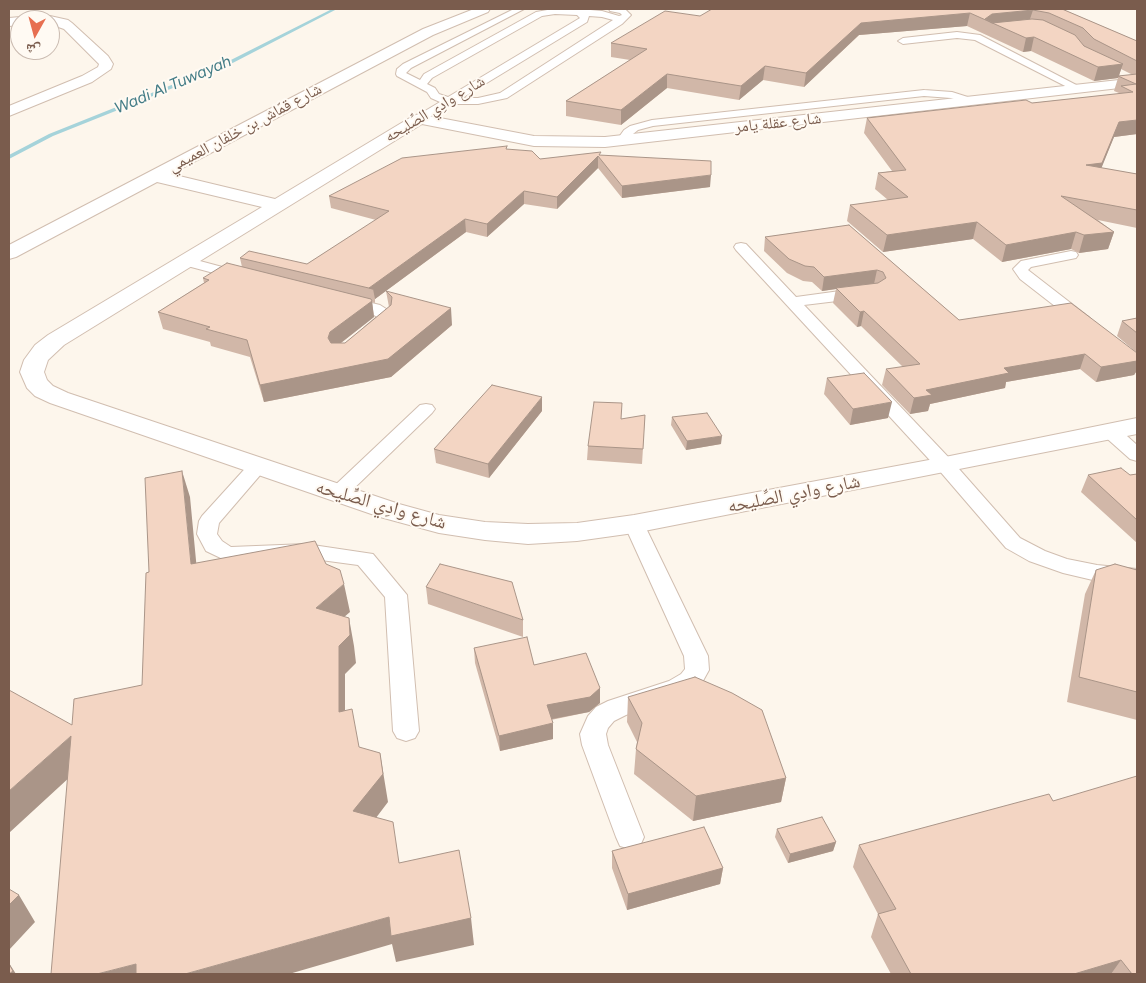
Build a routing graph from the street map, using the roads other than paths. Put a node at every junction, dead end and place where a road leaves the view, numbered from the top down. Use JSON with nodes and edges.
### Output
{"nodes":[{"id":1,"x":484,"y":9,"type":"edge"},
{"id":2,"x":520,"y":9,"type":"edge"},
{"id":3,"x":613,"y":9,"type":"edge"},
{"id":4,"x":579,"y":12,"type":"junction"},
{"id":5,"x":60,"y":22,"type":"edge"},
{"id":6,"x":618,"y":22,"type":"junction"},
{"id":7,"x":903,"y":41,"type":"edge"},
{"id":8,"x":1131,"y":82,"type":"edge"},
{"id":9,"x":426,"y":88,"type":"junction"},
{"id":10,"x":1079,"y":88,"type":"junction"},
{"id":11,"x":468,"y":89,"type":"junction"},
{"id":12,"x":448,"y":101,"type":"junction"},
{"id":13,"x":9,"y":111,"type":"edge"},
{"id":14,"x":419,"y":119,"type":"junction"},
{"id":15,"x":155,"y":176,"type":"junction"},
{"id":16,"x":278,"y":205,"type":"junction"},
{"id":17,"x":741,"y":247,"type":"dead end"},
{"id":18,"x":9,"y":253,"type":"edge"},
{"id":19,"x":1071,"y":255,"type":"edge"},
{"id":20,"x":185,"y":262,"type":"junction"},
{"id":21,"x":236,"y":275,"type":"edge"},
{"id":22,"x":874,"y":291,"type":"edge"},
{"id":23,"x":335,"y":299,"type":"edge"},
{"id":24,"x":792,"y":302,"type":"junction"},
{"id":25,"x":1099,"y":332,"type":"edge"},
{"id":26,"x":355,"y":342,"type":"edge"},
{"id":27,"x":426,"y":409,"type":"dead end"},
{"id":28,"x":1137,"y":426,"type":"edge"},
{"id":29,"x":1110,"y":431,"type":"junction"},
{"id":30,"x":1137,"y":454,"type":"edge"},
{"id":31,"x":258,"y":466,"type":"junction"},
{"id":32,"x":945,"y":466,"type":"junction"},
{"id":33,"x":338,"y":493,"type":"junction"},
{"id":34,"x":634,"y":524,"type":"junction"},
{"id":35,"x":1137,"y":576,"type":"edge"},
{"id":36,"x":406,"y":731,"type":"dead end"},
{"id":37,"x":630,"y":837,"type":"dead end"}],
"edges":[{"from":1,"to":15,"type":"street","name":"شارع قمّاش بن خلفان العميمي"},
{"from":2,"to":9,"type":"lane"},
{"from":3,"to":6,"type":"lane"},
{"from":4,"to":6,"type":"lane"},
{"from":4,"to":9,"type":"lane"},
{"from":4,"to":11,"type":"lane","name":"شارع وادِي الصِّليحه"},
{"from":5,"to":13,"type":"street"},
{"from":6,"to":12,"type":"lane"},
{"from":7,"to":10,"type":"lane"},
{"from":8,"to":10,"type":"street","name":"شارع عقلة يامر"},
{"from":9,"to":11,"type":"lane"},
{"from":9,"to":12,"type":"lane"},
{"from":10,"to":14,"type":"street","name":"شارع عقلة يامر"},
{"from":11,"to":12,"type":"lane","name":"شارع وادِي الصِّليحه"},
{"from":12,"to":14,"type":"lane","name":"شارع وادِي الصِّليحه"},
{"from":14,"to":16,"type":"street","name":"شارع وادِي الصِّليحه"},
{"from":15,"to":16,"type":"street"},
{"from":15,"to":18,"type":"street","name":"شارع قمّاش بن خلفان العميمي"},
{"from":16,"to":20,"type":"street","name":"شارع وادِي الصِّليحه"},
{"from":17,"to":24,"type":"lane"},
{"from":19,"to":25,"type":"lane"},
{"from":20,"to":21,"type":"lane"},
{"from":20,"to":31,"type":"street","name":"شارع وادِي الصِّليحه"},
{"from":22,"to":24,"type":"lane"},
{"from":23,"to":26,"type":"lane"},
{"from":24,"to":32,"type":"lane"},
{"from":27,"to":33,"type":"lane"},
{"from":28,"to":29,"type":"street","name":"شارع وادِي الصِّليحه"},
{"from":29,"to":30,"type":"lane"},
{"from":29,"to":32,"type":"street","name":"شارع وادِي الصِّليحه"},
{"from":31,"to":33,"type":"street","name":"شارع وادِي الصِّليحه"},
{"from":31,"to":36,"type":"lane"},
{"from":32,"to":34,"type":"street","name":"شارع وادِي الصِّليحه"},
{"from":32,"to":35,"type":"lane"},
{"from":33,"to":34,"type":"street","name":"شارع وادِي الصِّليحه"},
{"from":34,"to":37,"type":"lane"}]}
